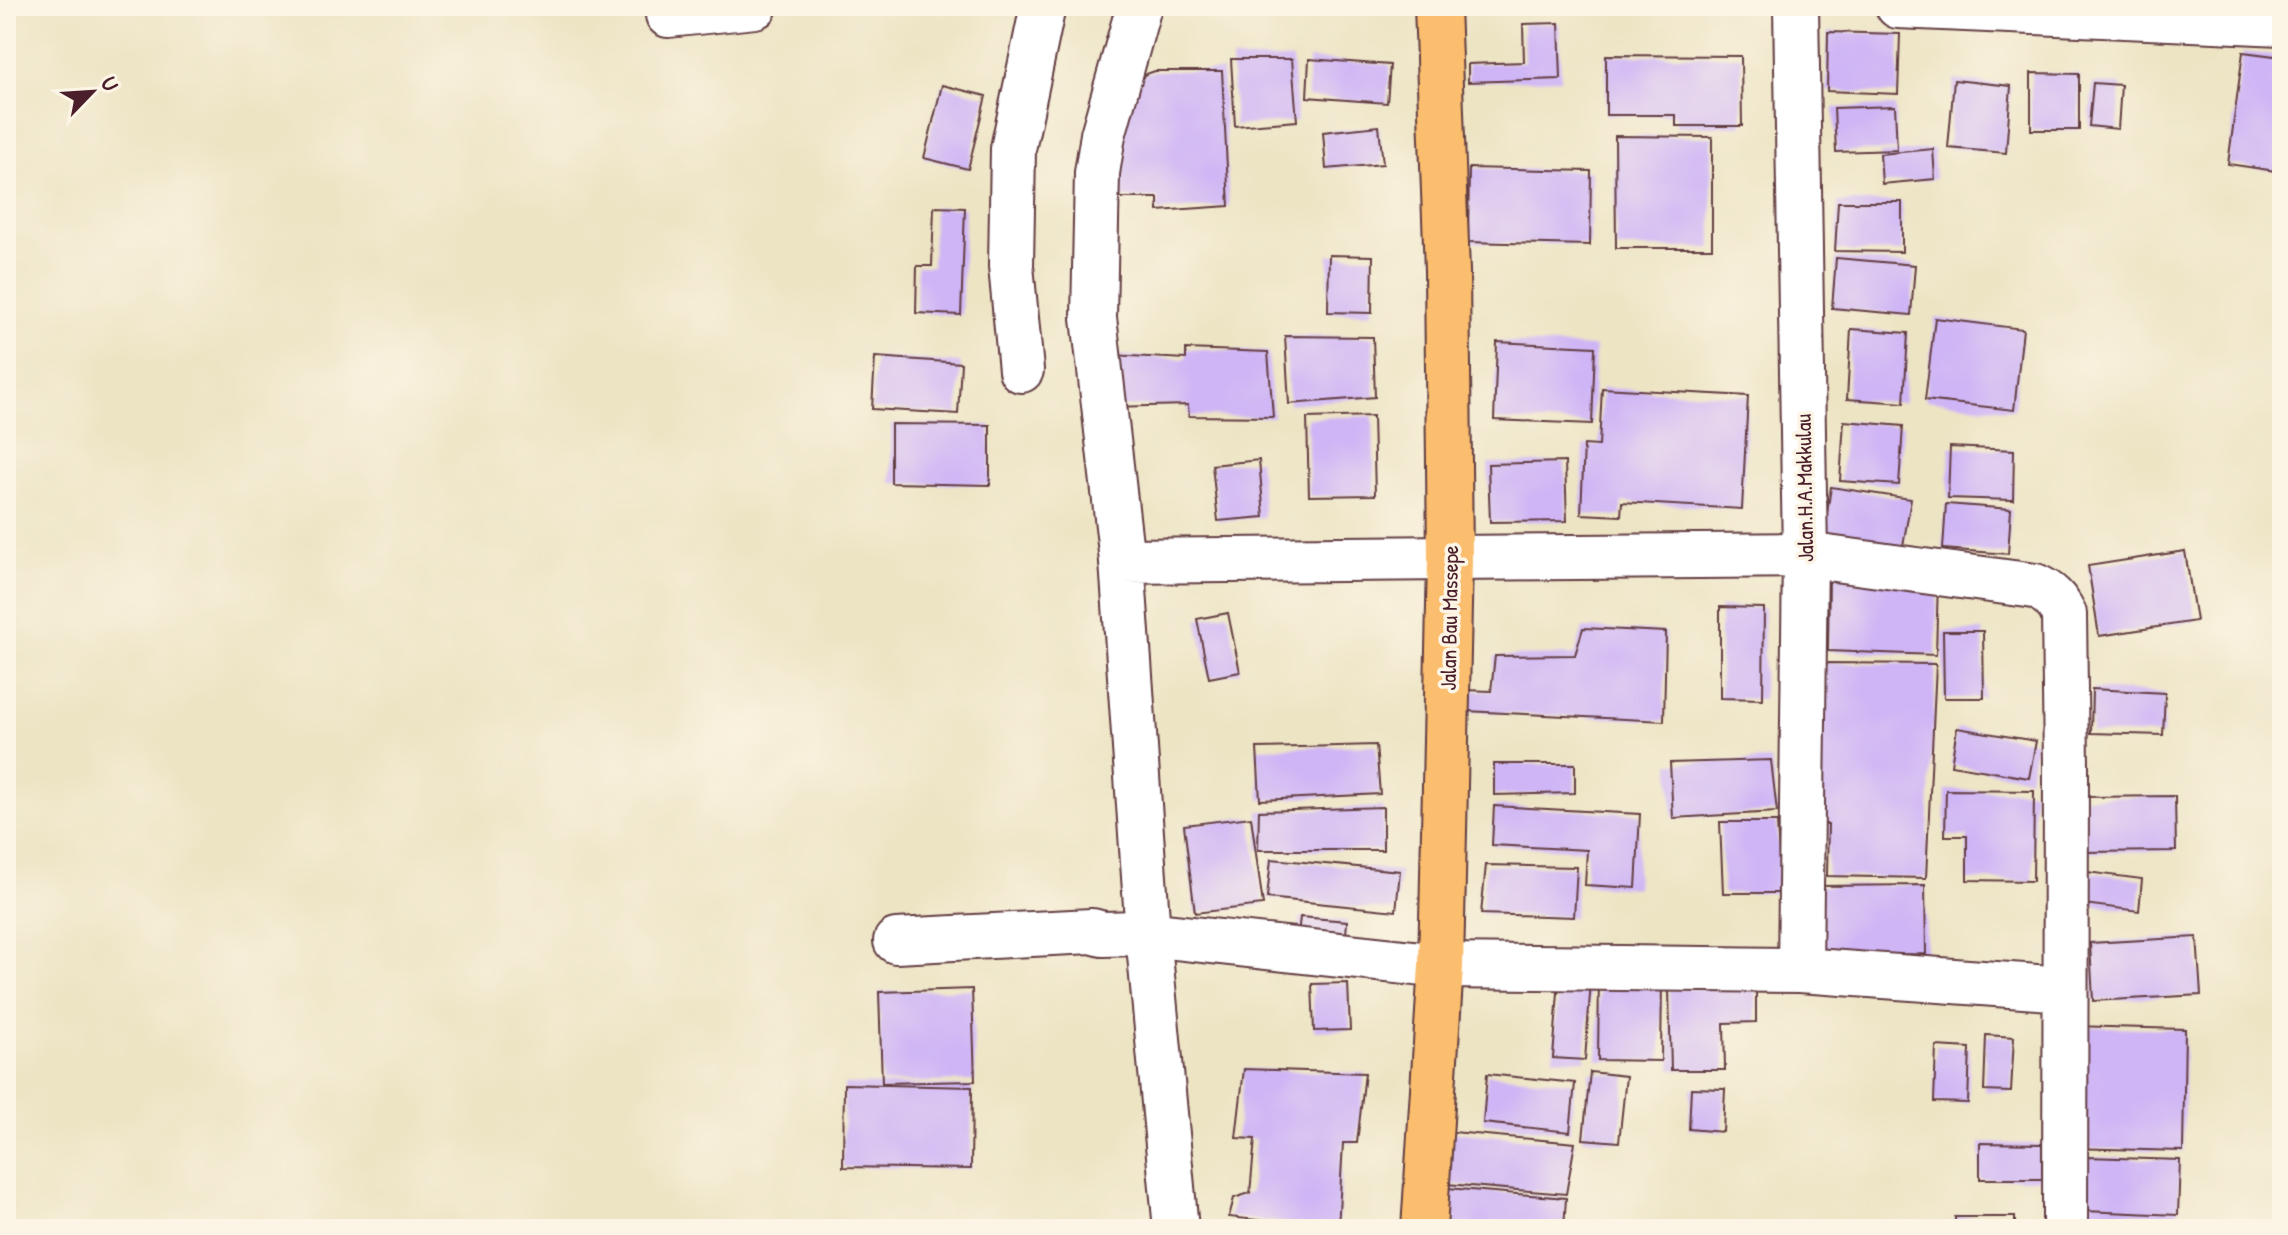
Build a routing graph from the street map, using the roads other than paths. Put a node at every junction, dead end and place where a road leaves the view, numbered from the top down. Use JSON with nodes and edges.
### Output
{"nodes":[{"id":1,"x":755,"y":6,"type":"edge"},
{"id":2,"x":1043,"y":6,"type":"edge"},
{"id":3,"x":1139,"y":6,"type":"edge"},
{"id":4,"x":1437,"y":6,"type":"edge"},
{"id":5,"x":1796,"y":6,"type":"edge"},
{"id":6,"x":1898,"y":6,"type":"edge"},
{"id":7,"x":668,"y":15,"type":"dead end"},
{"id":8,"x":2282,"y":23,"type":"edge"},
{"id":9,"x":1021,"y":370,"type":"dead end"},
{"id":10,"x":1805,"y":555,"type":"junction"},
{"id":11,"x":1450,"y":560,"type":"junction"},
{"id":12,"x":1122,"y":561,"type":"junction"},
{"id":13,"x":1130,"y":934,"type":"junction"},
{"id":14,"x":896,"y":941,"type":"dead end"},
{"id":15,"x":1441,"y":966,"type":"junction"},
{"id":16,"x":1800,"y":970,"type":"junction"},
{"id":17,"x":2065,"y":989,"type":"junction"},
{"id":18,"x":1176,"y":1229,"type":"edge"},
{"id":19,"x":1424,"y":1229,"type":"edge"},
{"id":20,"x":2065,"y":1229,"type":"edge"}],
"edges":[{"from":1,"to":7,"type":"street"},
{"from":2,"to":9,"type":"street"},
{"from":3,"to":12,"type":"street"},
{"from":4,"to":11,"type":"main road","name":"Jalan Bau Massepe"},
{"from":5,"to":10,"type":"street","name":"Jalan.H.A.Makkulau"},
{"from":6,"to":8,"type":"street"},
{"from":10,"to":11,"type":"street"},
{"from":10,"to":16,"type":"street","name":"Jalan.H.A.Makkulau"},
{"from":10,"to":17,"type":"street"},
{"from":11,"to":12,"type":"street"},
{"from":11,"to":15,"type":"main road","name":"Jalan Bau Massepe"},
{"from":12,"to":13,"type":"street"},
{"from":13,"to":14,"type":"street"},
{"from":13,"to":15,"type":"street"},
{"from":13,"to":18,"type":"street"},
{"from":15,"to":16,"type":"street"},
{"from":15,"to":19,"type":"main road","name":"Jalan Bau Massepe"},
{"from":16,"to":17,"type":"street"},
{"from":17,"to":20,"type":"street"}]}
